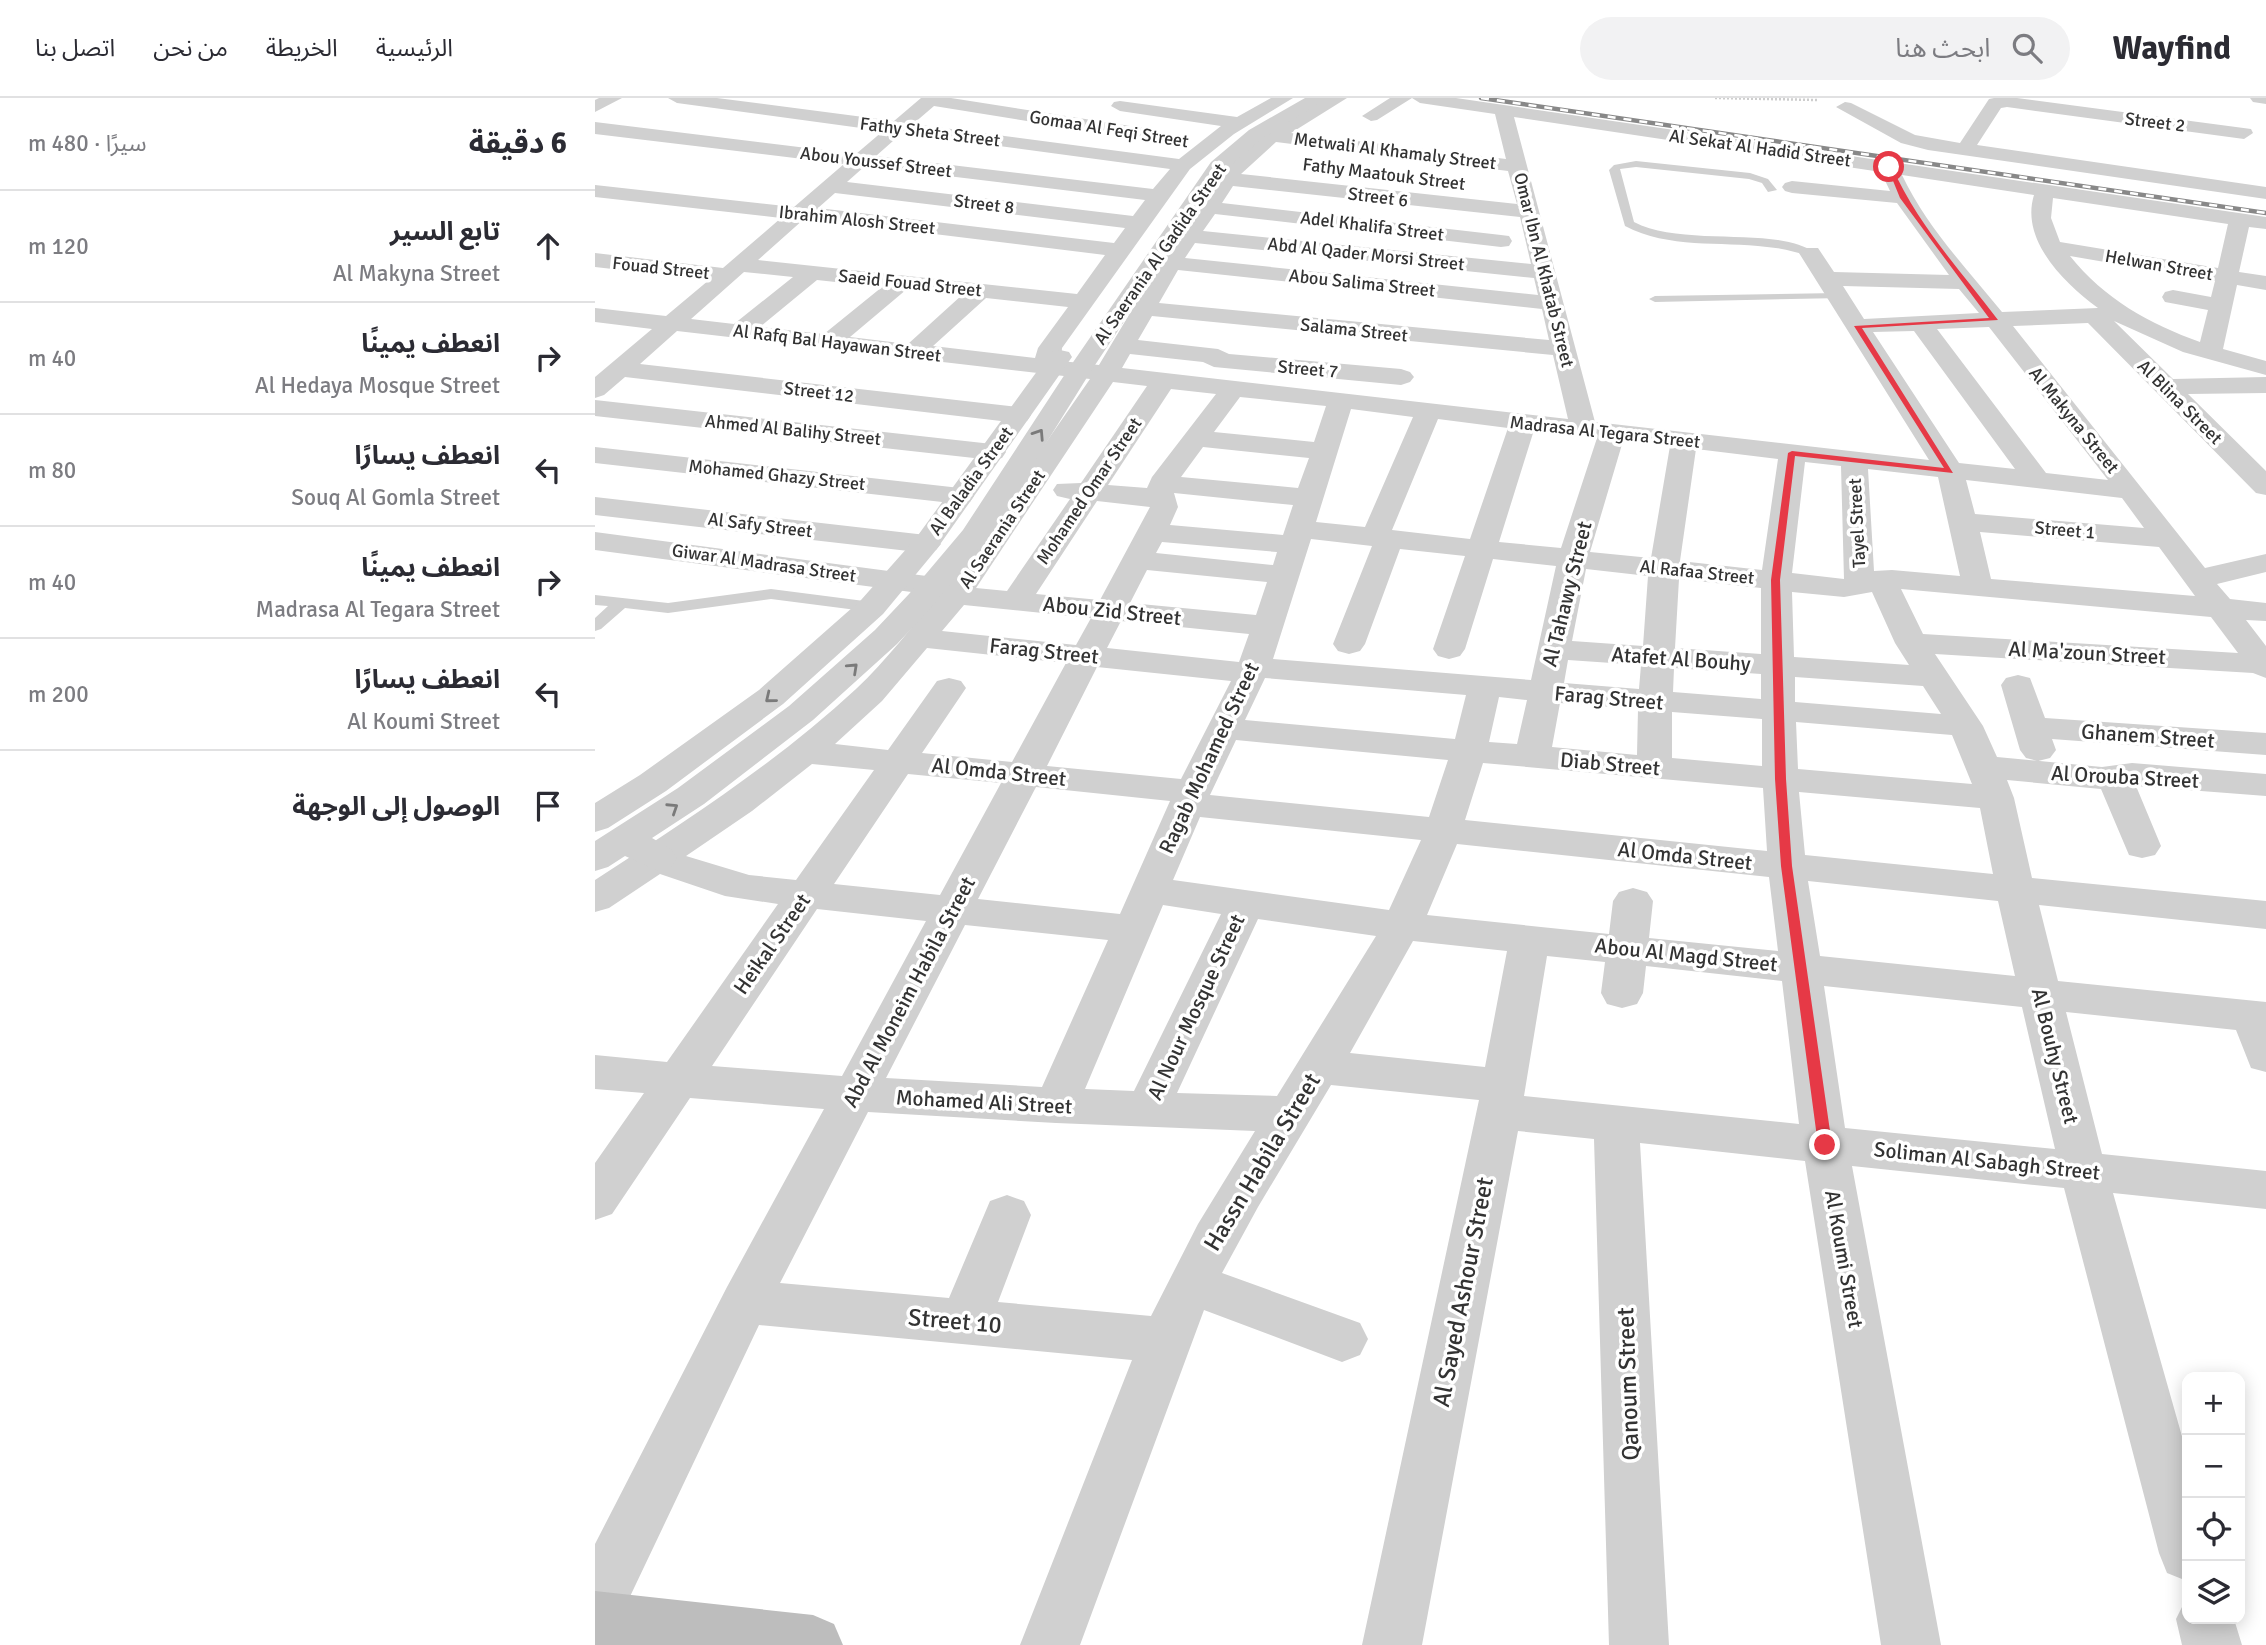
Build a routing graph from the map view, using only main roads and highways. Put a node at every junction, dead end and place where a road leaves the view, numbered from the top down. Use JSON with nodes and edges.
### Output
{"nodes":[{"id":1,"x":595,"y":1620,"type":"edge"},
{"id":2,"x":813,"y":1645,"type":"edge"}],
"edges":[{"from":1,"to":2,"type":"main road"}]}
